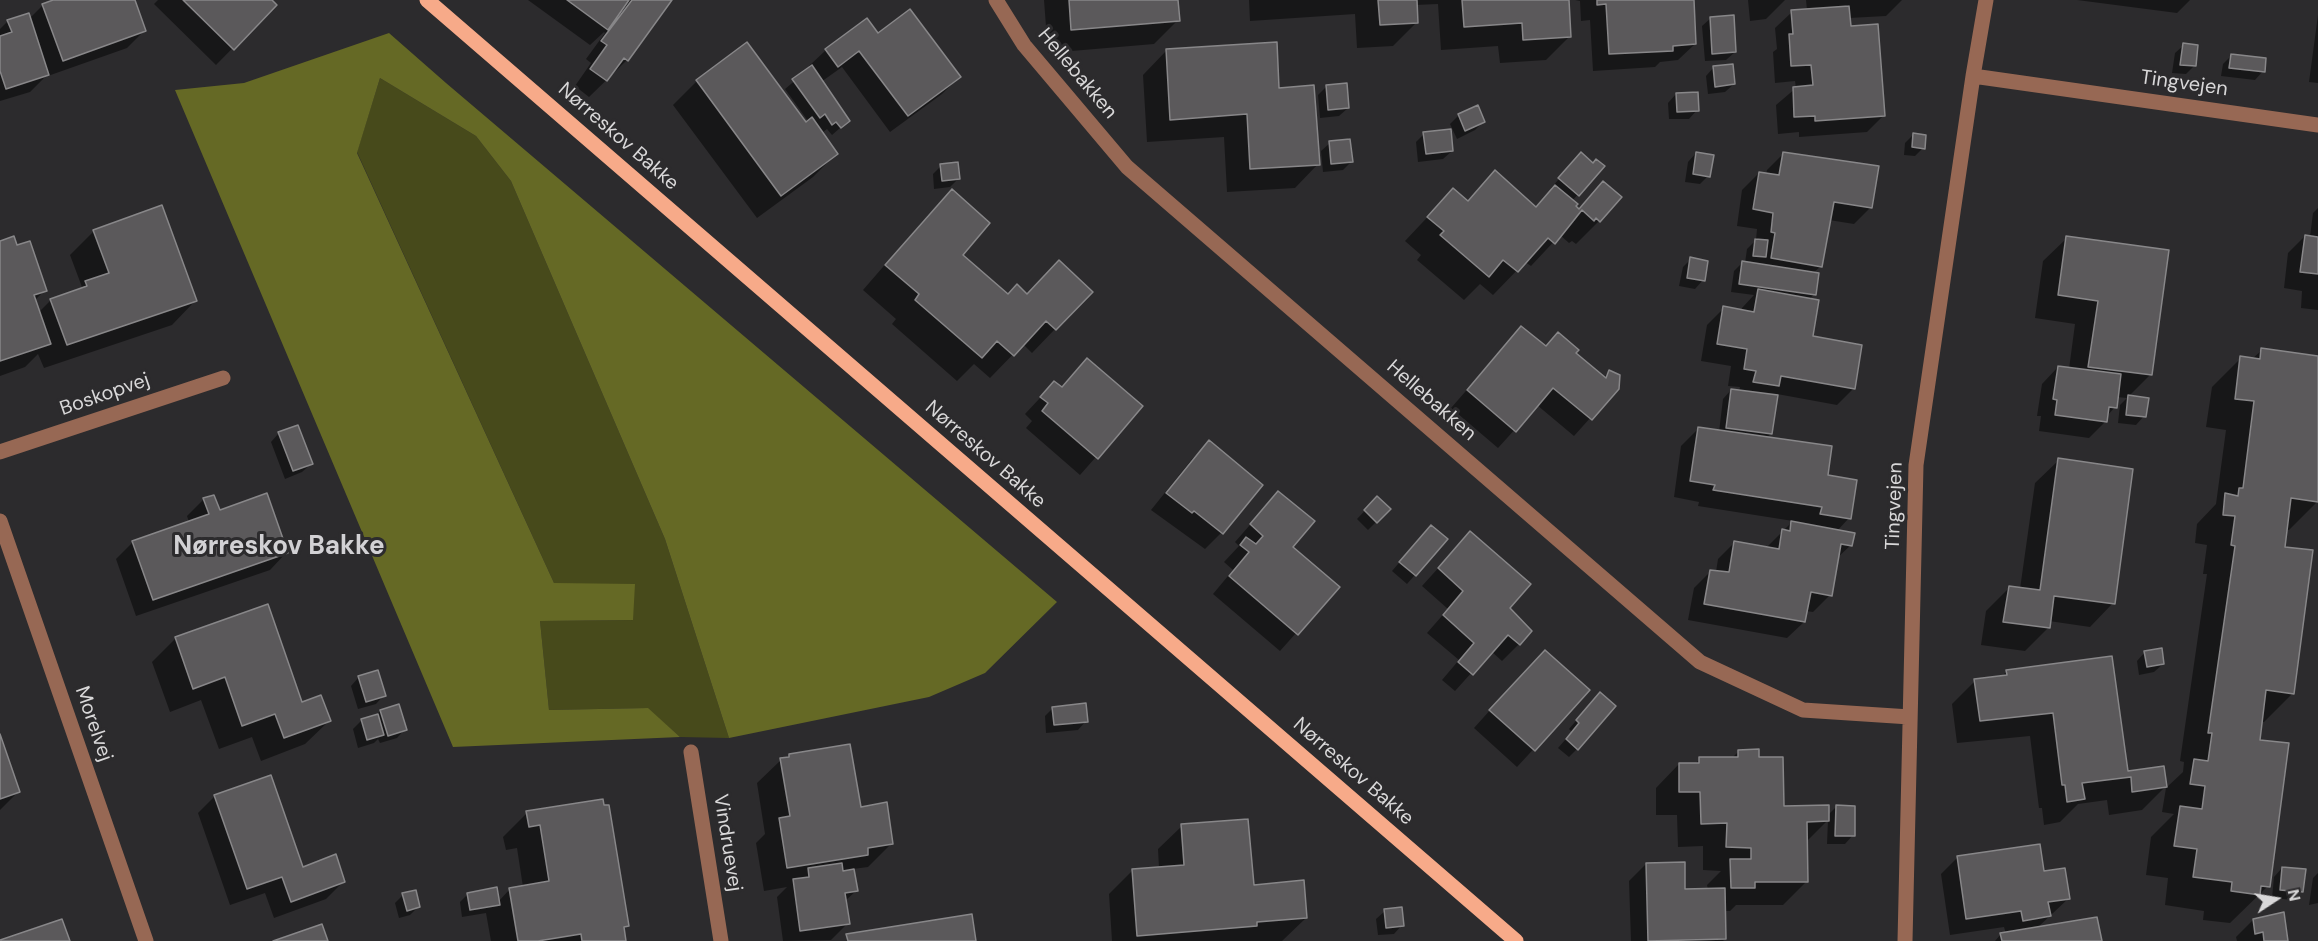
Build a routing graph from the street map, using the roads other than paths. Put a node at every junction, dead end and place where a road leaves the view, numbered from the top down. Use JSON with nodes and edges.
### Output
{"nodes":[{"id":1,"x":427,"y":0,"type":"edge"},
{"id":2,"x":996,"y":0,"type":"edge"},
{"id":3,"x":1986,"y":0,"type":"edge"},
{"id":4,"x":1973,"y":76,"type":"junction"},
{"id":5,"x":2318,"y":124,"type":"edge"},
{"id":6,"x":223,"y":378,"type":"dead end"},
{"id":7,"x":0,"y":452,"type":"edge"},
{"id":8,"x":0,"y":521,"type":"edge"},
{"id":9,"x":1910,"y":717,"type":"junction"},
{"id":10,"x":691,"y":752,"type":"dead end"},
{"id":11,"x":146,"y":941,"type":"edge"},
{"id":12,"x":721,"y":941,"type":"edge"},
{"id":13,"x":1516,"y":941,"type":"edge"},
{"id":14,"x":1905,"y":941,"type":"edge"}],
"edges":[{"from":1,"to":13,"type":"main road","name":"Nørreskov Bakke"},
{"from":2,"to":9,"type":"street","name":"Hellebakken"},
{"from":3,"to":4,"type":"street","name":"Tingvejen"},
{"from":4,"to":5,"type":"street","name":"Tingvejen"},
{"from":4,"to":9,"type":"street","name":"Tingvejen"},
{"from":6,"to":7,"type":"street","name":"Boskopvej"},
{"from":8,"to":11,"type":"street","name":"Morelvej"},
{"from":9,"to":14,"type":"street","name":"Tingvejen"},
{"from":10,"to":12,"type":"street","name":"Vindruevej"}]}
